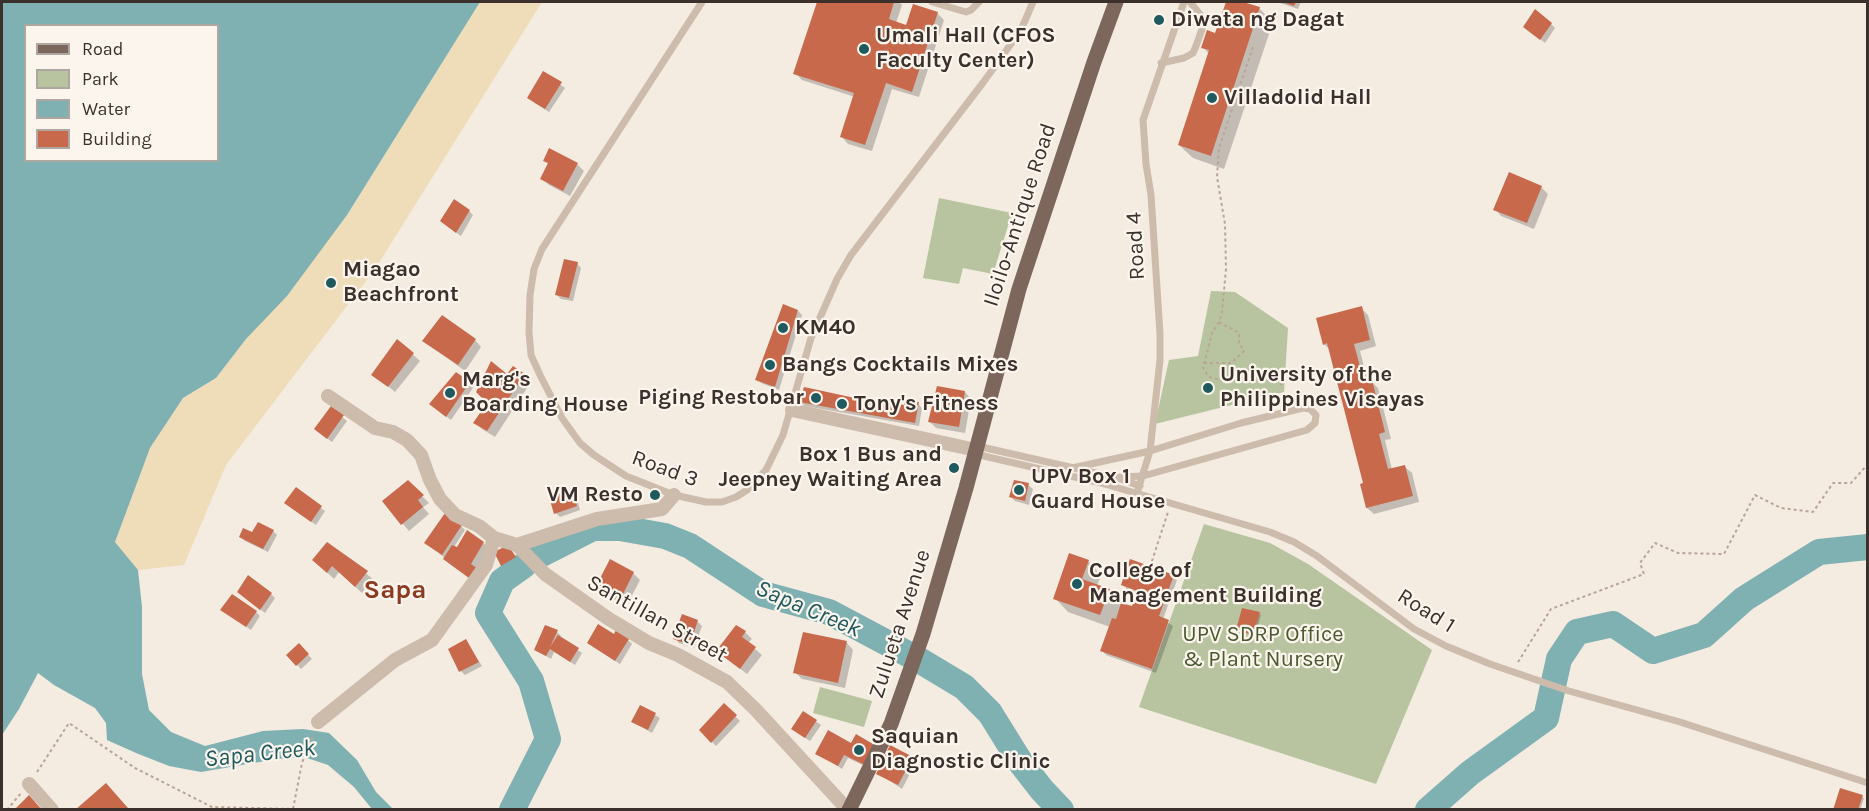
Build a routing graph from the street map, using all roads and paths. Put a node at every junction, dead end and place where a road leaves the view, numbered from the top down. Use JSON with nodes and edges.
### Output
{"nodes":[{"id":1,"x":702,"y":2,"type":"edge"},
{"id":2,"x":932,"y":2,"type":"edge"},
{"id":3,"x":979,"y":2,"type":"edge"},
{"id":4,"x":1033,"y":2,"type":"edge"},
{"id":5,"x":1116,"y":2,"type":"edge"},
{"id":6,"x":1184,"y":2,"type":"edge"},
{"id":7,"x":1190,"y":2,"type":"edge"},
{"id":8,"x":1253,"y":46,"type":"dead end"},
{"id":9,"x":1161,"y":63,"type":"junction"},
{"id":10,"x":1219,"y":322,"type":"junction"},
{"id":11,"x":1204,"y":363,"type":"junction"},
{"id":12,"x":1284,"y":385,"type":"dead end"},
{"id":13,"x":328,"y":396,"type":"dead end"},
{"id":14,"x":792,"y":410,"type":"junction"},
{"id":15,"x":976,"y":450,"type":"junction"},
{"id":16,"x":1150,"y":452,"type":"junction"},
{"id":17,"x":1868,"y":464,"type":"edge"},
{"id":18,"x":1072,"y":468,"type":"junction"},
{"id":19,"x":1143,"y":476,"type":"junction"},
{"id":20,"x":1118,"y":478,"type":"junction"},
{"id":21,"x":1101,"y":483,"type":"junction"},
{"id":22,"x":1140,"y":486,"type":"junction"},
{"id":23,"x":1137,"y":493,"type":"junction"},
{"id":24,"x":674,"y":495,"type":"junction"},
{"id":25,"x":1171,"y":502,"type":"junction"},
{"id":26,"x":494,"y":538,"type":"junction"},
{"id":27,"x":517,"y":545,"type":"junction"},
{"id":28,"x":1150,"y":567,"type":"dead end"},
{"id":29,"x":1512,"y":671,"type":"junction"},
{"id":30,"x":318,"y":722,"type":"joint"},
{"id":31,"x":1868,"y":783,"type":"edge"},
{"id":32,"x":29,"y":784,"type":"junction"},
{"id":33,"x":293,"y":809,"type":"edge"},
{"id":34,"x":7,"y":810,"type":"edge"},
{"id":35,"x":52,"y":810,"type":"edge"},
{"id":36,"x":849,"y":810,"type":"edge"}],
"edges":[{"from":1,"to":24,"type":"lane","name":"Road 3"},
{"from":2,"to":3,"type":"lane"},
{"from":4,"to":14,"type":"lane","name":"Road 3"},
{"from":5,"to":15,"type":"main road","name":"Iloilo-Antique Road"},
{"from":6,"to":9,"type":"lane","name":"Road 4"},
{"from":7,"to":9,"type":"lane"},
{"from":8,"to":10,"type":"path"},
{"from":9,"to":16,"type":"lane","name":"Road 4"},
{"from":10,"to":11,"type":"path"},
{"from":10,"to":11,"type":"path"},
{"from":11,"to":12,"type":"path"},
{"from":13,"to":26,"type":"street"},
{"from":14,"to":15,"type":"street"},
{"from":14,"to":24,"type":"lane","name":"Road 3"},
{"from":15,"to":18,"type":"lane"},
{"from":15,"to":21,"type":"lane","name":"Road 1"},
{"from":15,"to":36,"type":"main road","name":"Zulueta Avenue"},
{"from":16,"to":18,"type":"lane"},
{"from":16,"to":19,"type":"lane","name":"Road 4"},
{"from":16,"to":19,"type":"lane"},
{"from":17,"to":29,"type":"path"},
{"from":18,"to":20,"type":"lane"},
{"from":19,"to":20,"type":"lane"},
{"from":19,"to":22,"type":"lane","name":"Road 4"},
{"from":20,"to":21,"type":"lane"},
{"from":20,"to":22,"type":"lane"},
{"from":21,"to":23,"type":"lane","name":"Road 1"},
{"from":22,"to":23,"type":"lane","name":"Road 4"},
{"from":23,"to":25,"type":"lane","name":"Road 1"},
{"from":24,"to":27,"type":"street"},
{"from":25,"to":28,"type":"path"},
{"from":25,"to":29,"type":"lane","name":"Road 1"},
{"from":26,"to":27,"type":"street"},
{"from":26,"to":30,"type":"street"},
{"from":27,"to":36,"type":"street","name":"Santillan Street"},
{"from":29,"to":31,"type":"lane","name":"Road 1"},
{"from":30,"to":33,"type":"path"},
{"from":32,"to":33,"type":"path"},
{"from":32,"to":34,"type":"path"},
{"from":32,"to":35,"type":"street"}]}
